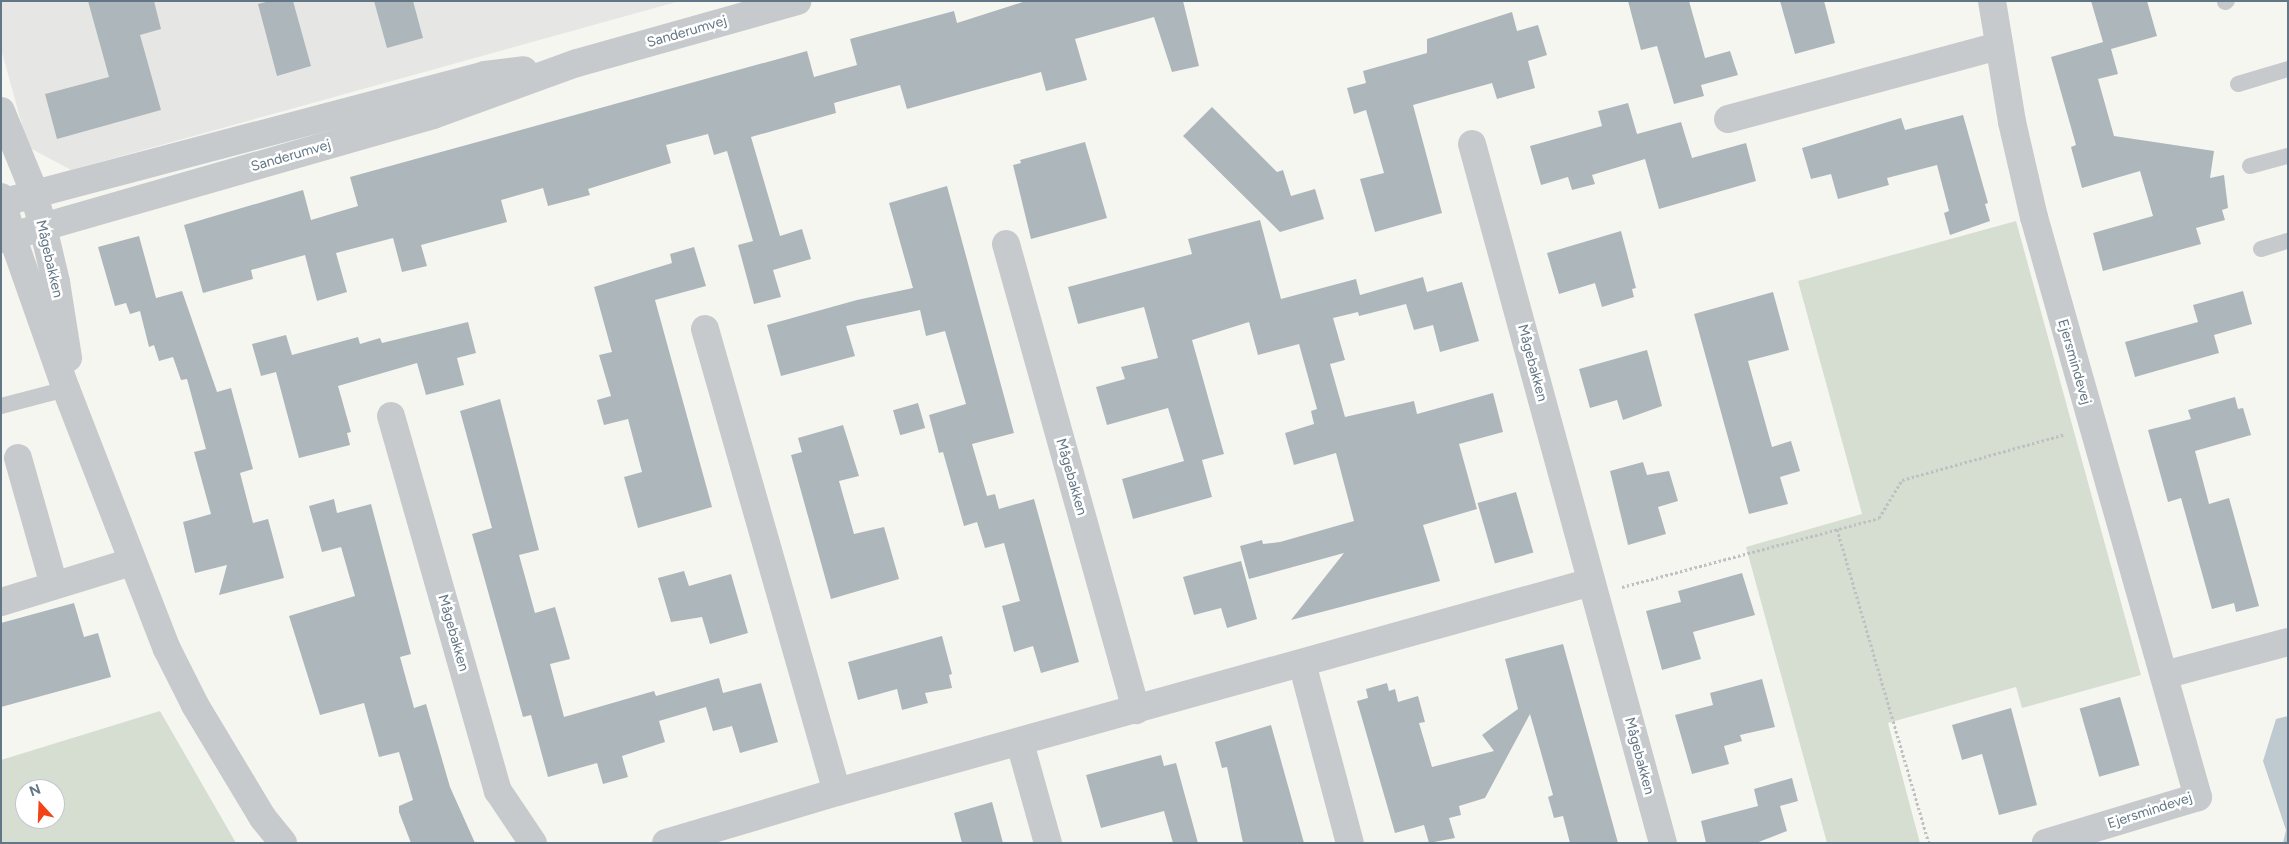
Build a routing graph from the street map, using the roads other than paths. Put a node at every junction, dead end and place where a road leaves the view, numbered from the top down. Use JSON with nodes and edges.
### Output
{"nodes":[{"id":1,"x":797,"y":1,"type":"edge"},
{"id":2,"x":1992,"y":1,"type":"edge"},
{"id":3,"x":1999,"y":46,"type":"junction"},
{"id":4,"x":577,"y":63,"type":"junction"},
{"id":5,"x":2288,"y":70,"type":"edge"},
{"id":6,"x":2238,"y":84,"type":"dead end"},
{"id":7,"x":1,"y":111,"type":"edge"},
{"id":8,"x":1728,"y":119,"type":"dead end"},
{"id":9,"x":1472,"y":144,"type":"dead end"},
{"id":10,"x":2288,"y":156,"type":"edge"},
{"id":11,"x":2250,"y":166,"type":"dead end"},
{"id":12,"x":34,"y":194,"type":"junction"},
{"id":13,"x":2,"y":201,"type":"edge"},
{"id":14,"x":43,"y":227,"type":"junction"},
{"id":15,"x":6,"y":237,"type":"edge"},
{"id":16,"x":2288,"y":241,"type":"edge"},
{"id":17,"x":1006,"y":244,"type":"dead end"},
{"id":18,"x":2261,"y":249,"type":"dead end"},
{"id":19,"x":705,"y":328,"type":"dead end"},
{"id":20,"x":71,"y":400,"type":"junction"},
{"id":21,"x":1,"y":406,"type":"edge"},
{"id":22,"x":391,"y":416,"type":"dead end"},
{"id":23,"x":18,"y":458,"type":"dead end"},
{"id":24,"x":131,"y":562,"type":"junction"},
{"id":25,"x":1591,"y":582,"type":"junction"},
{"id":26,"x":54,"y":585,"type":"junction"},
{"id":27,"x":1,"y":602,"type":"edge"},
{"id":28,"x":2288,"y":642,"type":"edge"},
{"id":29,"x":1302,"y":663,"type":"junction"},
{"id":30,"x":2164,"y":675,"type":"junction"},
{"id":31,"x":1136,"y":710,"type":"junction"},
{"id":32,"x":1020,"y":743,"type":"junction"},
{"id":33,"x":837,"y":792,"type":"junction"},
{"id":34,"x":732,"y":833,"type":"edge"},
{"id":35,"x":2098,"y":836,"type":"edge"},
{"id":36,"x":283,"y":843,"type":"edge"},
{"id":37,"x":533,"y":843,"type":"edge"},
{"id":38,"x":666,"y":843,"type":"edge"},
{"id":39,"x":1048,"y":843,"type":"edge"},
{"id":40,"x":1350,"y":843,"type":"edge"},
{"id":41,"x":1663,"y":843,"type":"edge"},
{"id":42,"x":2046,"y":843,"type":"edge"}],
"edges":[{"from":1,"to":4,"type":"street","name":"Sanderumvej"},
{"from":2,"to":3,"type":"street","name":"Ejersmindevej"},
{"from":3,"to":8,"type":"street"},
{"from":3,"to":30,"type":"street","name":"Ejersmindevej"},
{"from":4,"to":12,"type":"street","name":"Sanderumvej"},
{"from":4,"to":14,"type":"street","name":"Sanderumvej"},
{"from":5,"to":6,"type":"lane"},
{"from":7,"to":12,"type":"street","name":"Mågebakken"},
{"from":9,"to":25,"type":"street","name":"Mågebakken"},
{"from":10,"to":11,"type":"lane"},
{"from":12,"to":13,"type":"street","name":"Sanderumvej"},
{"from":12,"to":14,"type":"street","name":"Mågebakken"},
{"from":13,"to":15,"type":"street","name":"Mågebakken"},
{"from":14,"to":15,"type":"street","name":"Sanderumvej"},
{"from":14,"to":20,"type":"street","name":"Mågebakken"},
{"from":15,"to":20,"type":"street","name":"Mågebakken"},
{"from":16,"to":18,"type":"lane"},
{"from":17,"to":31,"type":"street","name":"Mågebakken"},
{"from":19,"to":33,"type":"street"},
{"from":20,"to":21,"type":"lane"},
{"from":20,"to":24,"type":"street","name":"Mågebakken"},
{"from":22,"to":37,"type":"street","name":"Mågebakken"},
{"from":23,"to":26,"type":"street"},
{"from":24,"to":26,"type":"street"},
{"from":24,"to":36,"type":"street","name":"Mågebakken"},
{"from":25,"to":29,"type":"street"},
{"from":25,"to":41,"type":"street","name":"Mågebakken"},
{"from":26,"to":27,"type":"street"},
{"from":28,"to":30,"type":"street"},
{"from":29,"to":31,"type":"street"},
{"from":29,"to":40,"type":"street"},
{"from":30,"to":35,"type":"street","name":"Ejersmindevej"},
{"from":31,"to":32,"type":"street"},
{"from":32,"to":33,"type":"street"},
{"from":32,"to":39,"type":"street"},
{"from":33,"to":34,"type":"street"},
{"from":34,"to":38,"type":"street"},
{"from":35,"to":42,"type":"street","name":"Ejersmindevej"}]}
